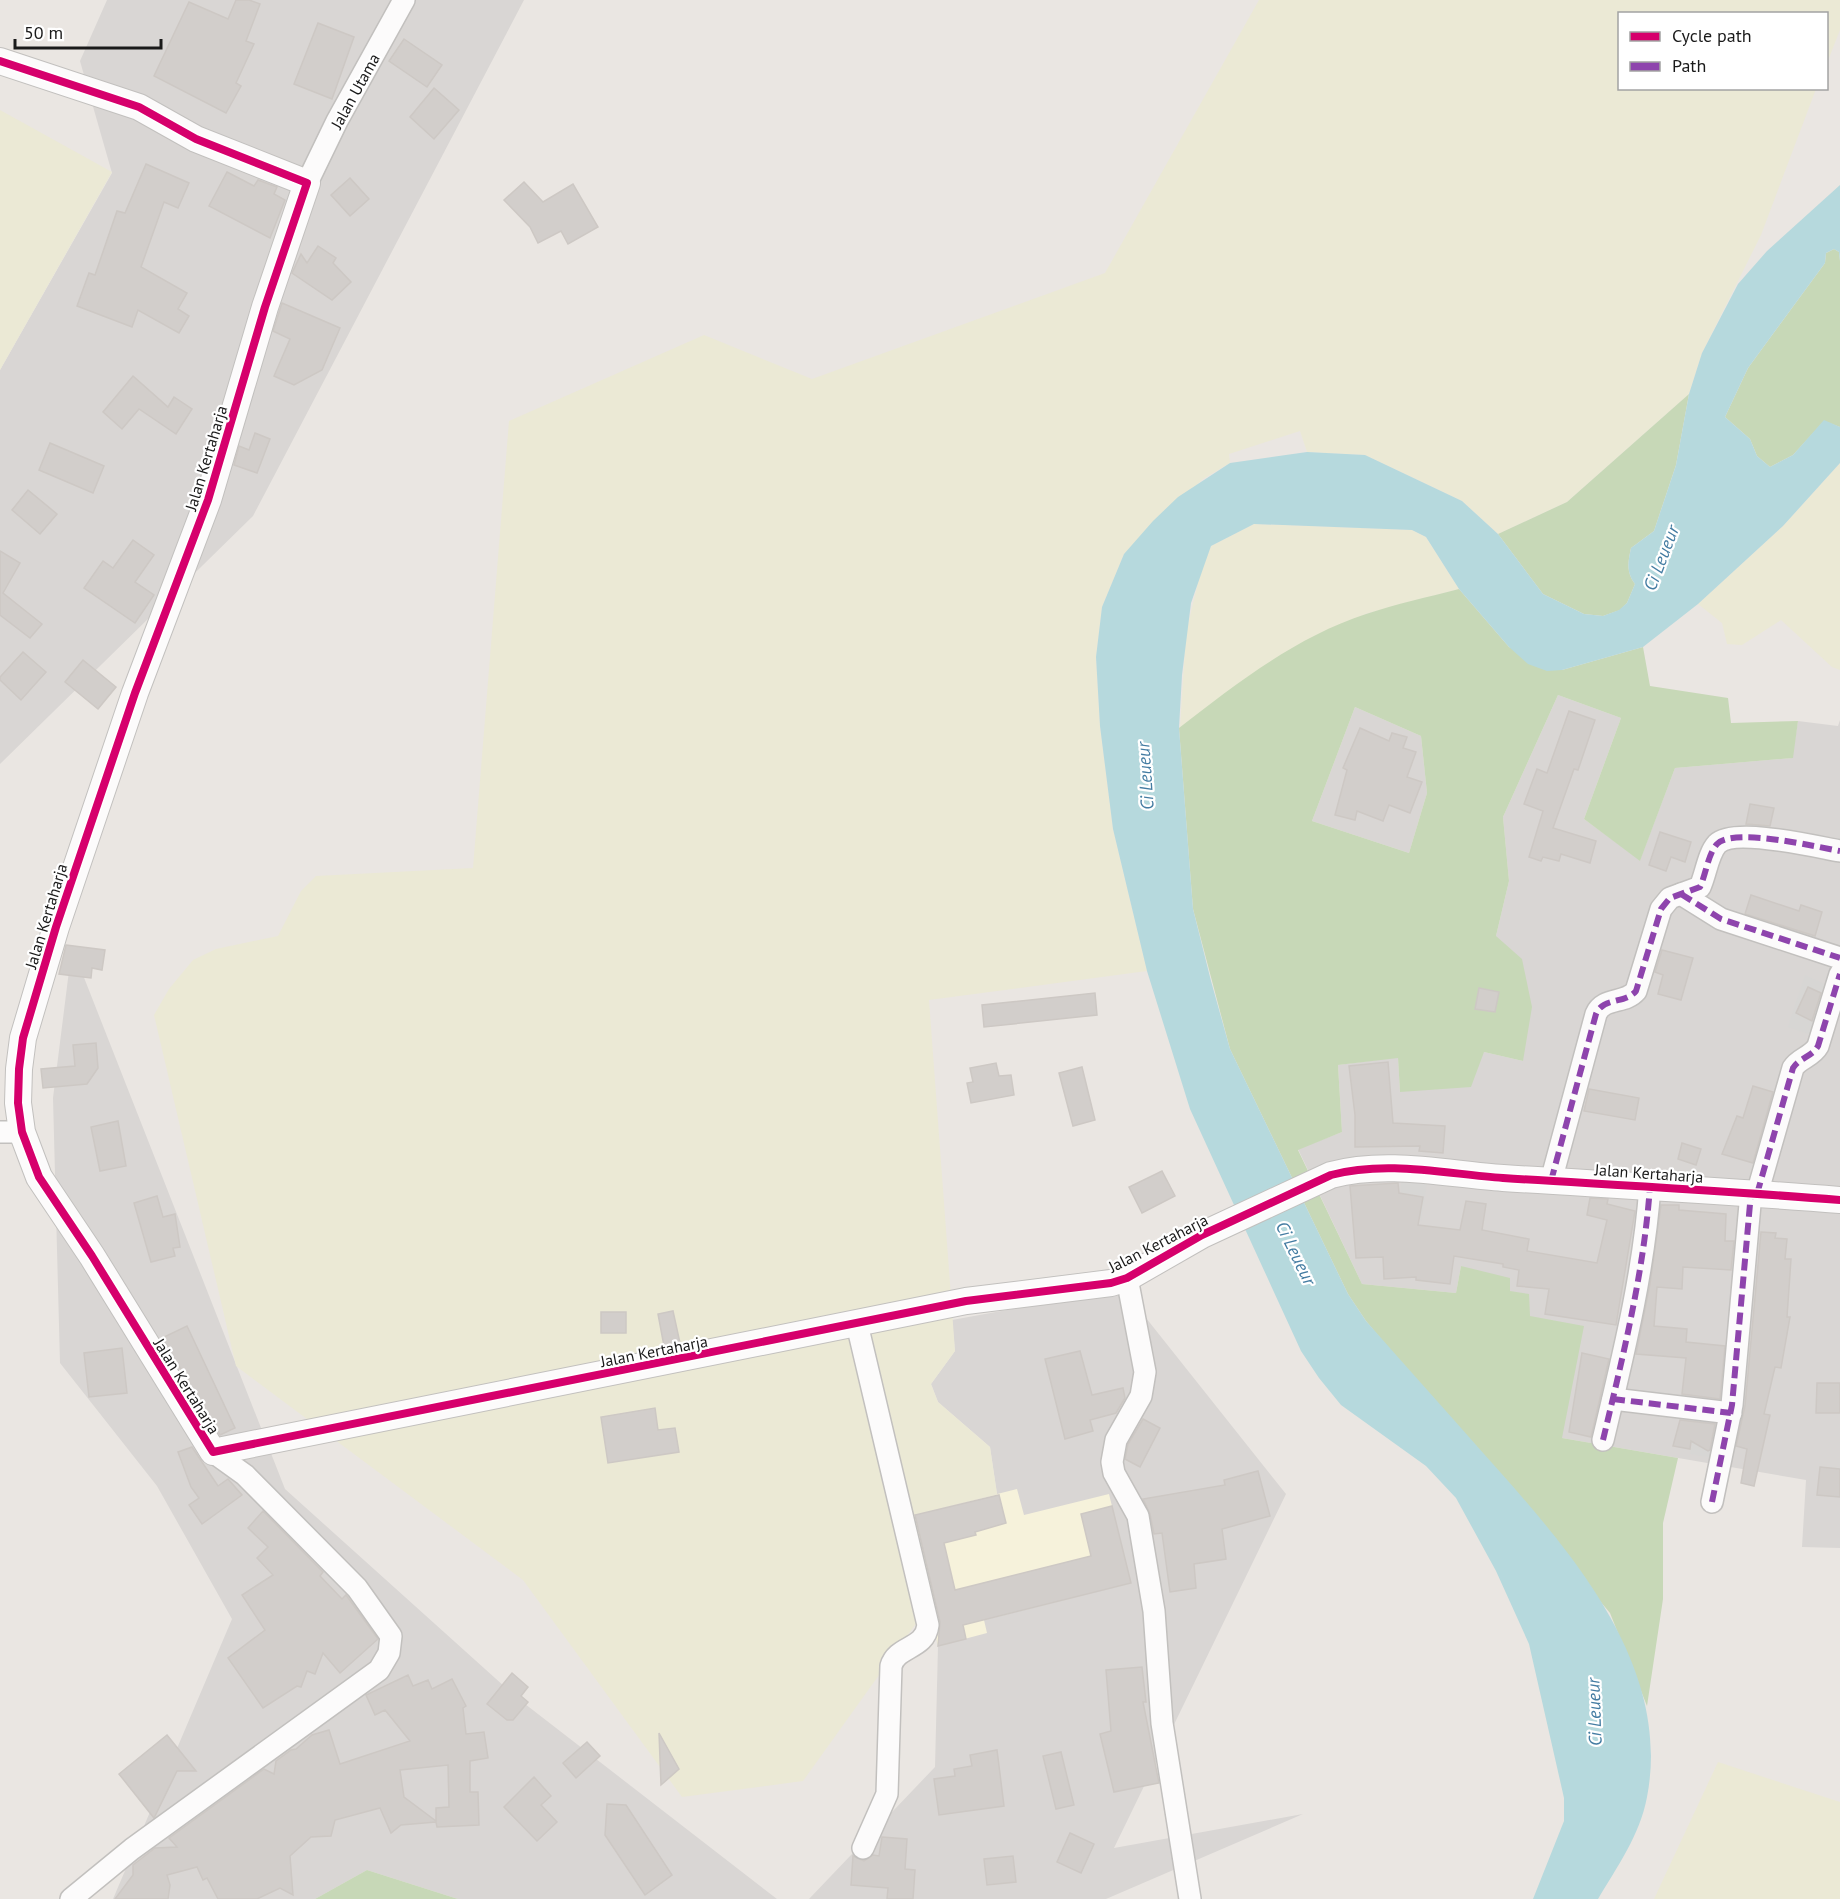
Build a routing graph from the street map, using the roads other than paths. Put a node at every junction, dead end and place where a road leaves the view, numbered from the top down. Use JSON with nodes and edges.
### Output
{"nodes":[{"id":1,"x":404,"y":0,"type":"edge"},
{"id":2,"x":0,"y":61,"type":"edge"},
{"id":3,"x":307,"y":183,"type":"junction"},
{"id":4,"x":1840,"y":851,"type":"edge"},
{"id":5,"x":1681,"y":894,"type":"junction"},
{"id":6,"x":1840,"y":958,"type":"edge"},
{"id":7,"x":1840,"y":974,"type":"edge"},
{"id":8,"x":11,"y":1132,"type":"edge"},
{"id":9,"x":1551,"y":1181,"type":"junction"},
{"id":10,"x":1650,"y":1186,"type":"junction"},
{"id":11,"x":1754,"y":1194,"type":"junction"},
{"id":12,"x":1840,"y":1200,"type":"edge"},
{"id":13,"x":1127,"y":1278,"type":"junction"},
{"id":14,"x":857,"y":1324,"type":"junction"},
{"id":15,"x":1613,"y":1398,"type":"junction"},
{"id":16,"x":1731,"y":1413,"type":"junction"},
{"id":17,"x":1603,"y":1440,"type":"dead end"},
{"id":18,"x":213,"y":1452,"type":"junction"},
{"id":19,"x":1712,"y":1502,"type":"dead end"},
{"id":20,"x":863,"y":1848,"type":"dead end"},
{"id":21,"x":71,"y":1899,"type":"edge"},
{"id":22,"x":1190,"y":1899,"type":"edge"}],
"edges":[{"from":1,"to":3,"type":"street","name":"Jalan Utama"},
{"from":2,"to":3,"type":"street"},
{"from":3,"to":8,"type":"street","name":"Jalan Kertaharja"},
{"from":4,"to":5,"type":"street"},
{"from":5,"to":6,"type":"street"},
{"from":5,"to":9,"type":"street"},
{"from":7,"to":11,"type":"street"},
{"from":8,"to":18,"type":"street","name":"Jalan Kertaharja"},
{"from":9,"to":10,"type":"street","name":"Jalan Kertaharja"},
{"from":9,"to":13,"type":"street","name":"Jalan Kertaharja"},
{"from":10,"to":11,"type":"street","name":"Jalan Kertaharja"},
{"from":10,"to":15,"type":"street"},
{"from":11,"to":12,"type":"street","name":"Jalan Kertaharja"},
{"from":11,"to":16,"type":"street"},
{"from":13,"to":14,"type":"street","name":"Jalan Kertaharja"},
{"from":13,"to":22,"type":"street"},
{"from":14,"to":18,"type":"street","name":"Jalan Kertaharja"},
{"from":14,"to":20,"type":"street"},
{"from":15,"to":16,"type":"street"},
{"from":15,"to":17,"type":"street"},
{"from":16,"to":19,"type":"street"},
{"from":18,"to":21,"type":"street"}]}
